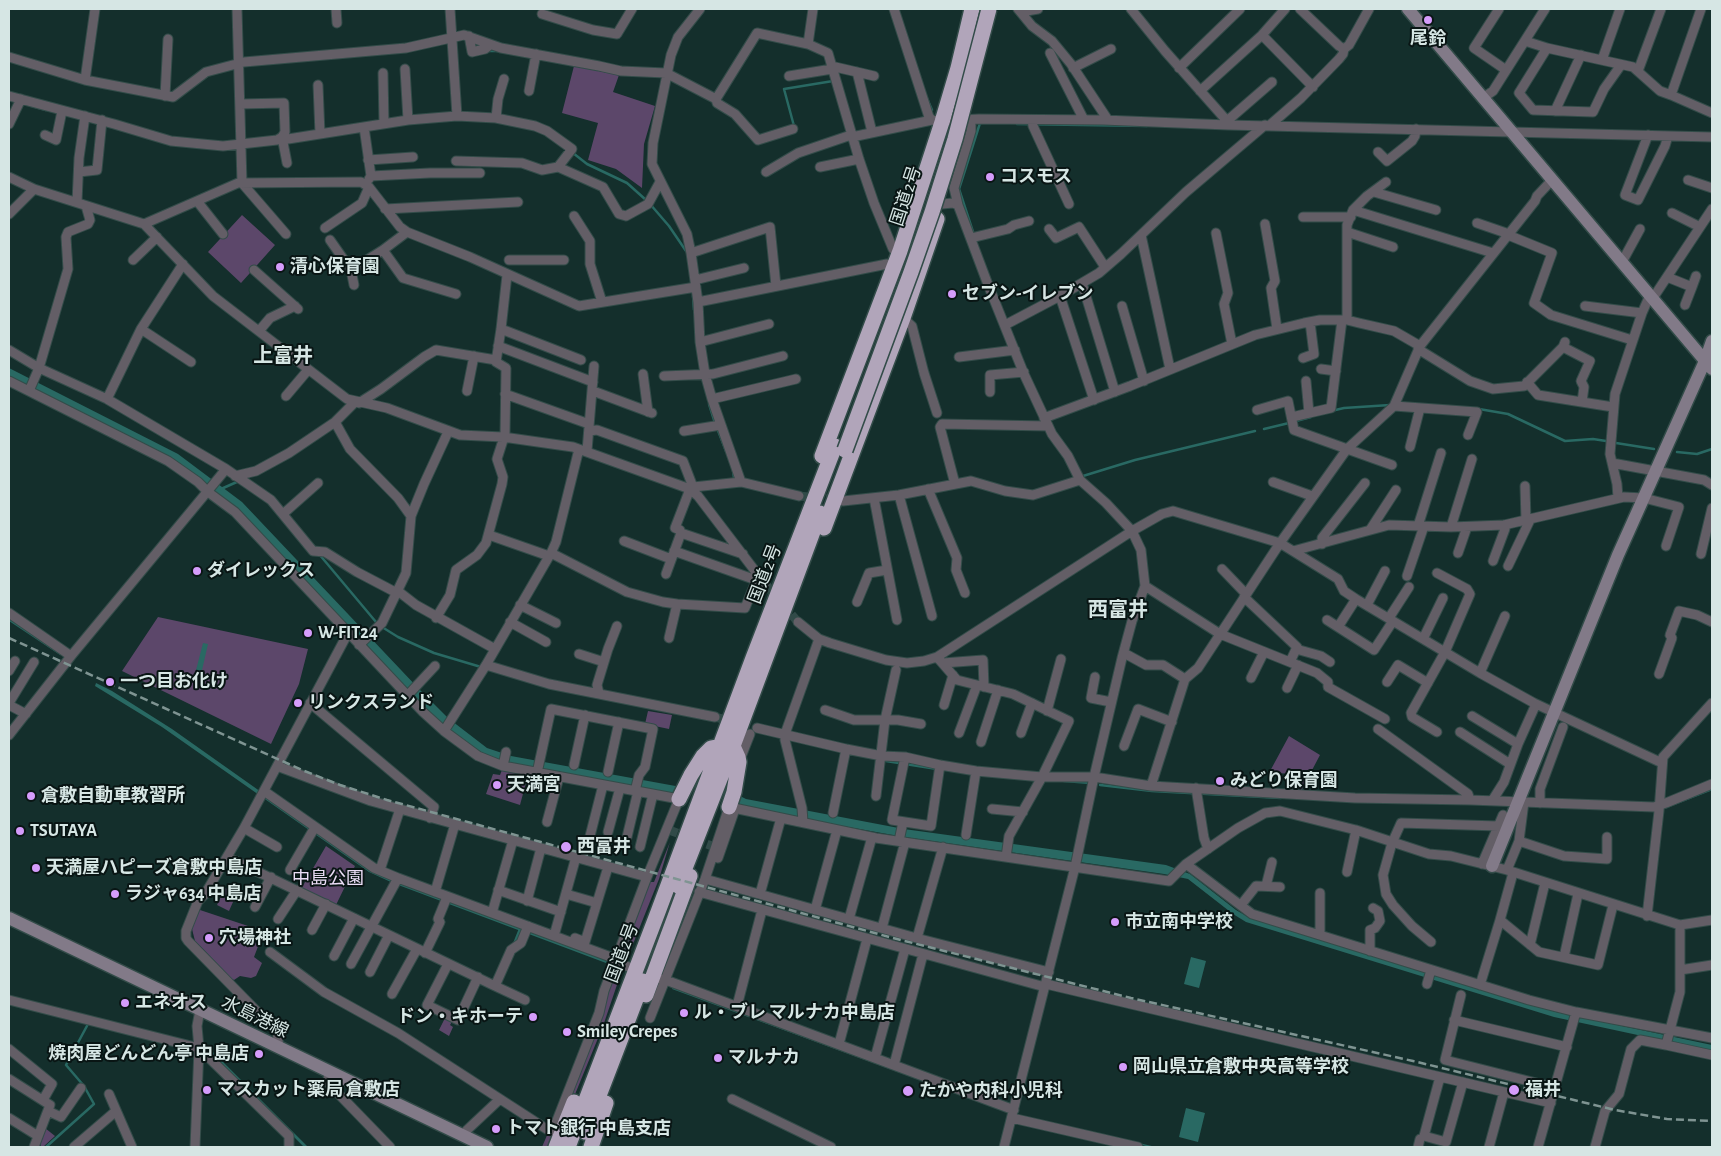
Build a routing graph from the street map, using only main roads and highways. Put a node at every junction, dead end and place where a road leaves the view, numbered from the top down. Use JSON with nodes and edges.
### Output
{"nodes":[{"id":1,"x":972,"y":9,"type":"edge"},
{"id":2,"x":978,"y":9,"type":"edge"},
{"id":3,"x":989,"y":9,"type":"edge"},
{"id":4,"x":996,"y":9,"type":"edge"},
{"id":5,"x":892,"y":272,"type":"junction"},
{"id":6,"x":914,"y":287,"type":"junction"},
{"id":7,"x":840,"y":448,"type":"junction"},
{"id":8,"x":782,"y":614,"type":"junction"},
{"id":9,"x":753,"y":658,"type":"junction"},
{"id":10,"x":727,"y":746,"type":"junction"},
{"id":11,"x":722,"y":777,"type":"junction"},
{"id":12,"x":679,"y":799,"type":"road end"},
{"id":13,"x":732,"y":808,"type":"road end"},
{"id":14,"x":688,"y":829,"type":"junction"},
{"id":15,"x":662,"y":914,"type":"junction"},
{"id":16,"x":556,"y":1147,"type":"edge"},
{"id":17,"x":568,"y":1147,"type":"edge"},
{"id":18,"x":579,"y":1147,"type":"edge"},
{"id":19,"x":591,"y":1147,"type":"edge"}],
"edges":[{"from":1,"to":5,"type":"highway"},
{"from":2,"to":7,"type":"highway","name":"国道2号"},
{"from":3,"to":7,"type":"highway","name":"国道2号","bridge":true},
{"from":4,"to":6,"type":"highway"},
{"from":5,"to":6,"type":"highway"},
{"from":5,"to":9,"type":"highway"},
{"from":6,"to":8,"type":"highway"},
{"from":7,"to":8,"type":"highway","name":"国道2号"},
{"from":7,"to":9,"type":"highway","name":"国道2号"},
{"from":8,"to":10,"type":"highway","name":"国道2号"},
{"from":9,"to":10,"type":"highway","name":"国道2号"},
{"from":10,"to":11,"type":"highway","name":"国道2号"},
{"from":10,"to":12,"type":"highway"},
{"from":10,"to":13,"type":"highway"},
{"from":10,"to":14,"type":"highway","name":"国道2号"},
{"from":11,"to":15,"type":"highway","name":"国道2号"},
{"from":11,"to":19,"type":"highway"},
{"from":14,"to":15,"type":"highway","name":"国道2号"},
{"from":14,"to":16,"type":"highway"},
{"from":15,"to":17,"type":"highway","name":"国道2号"},
{"from":15,"to":18,"type":"highway","name":"国道2号"}]}
